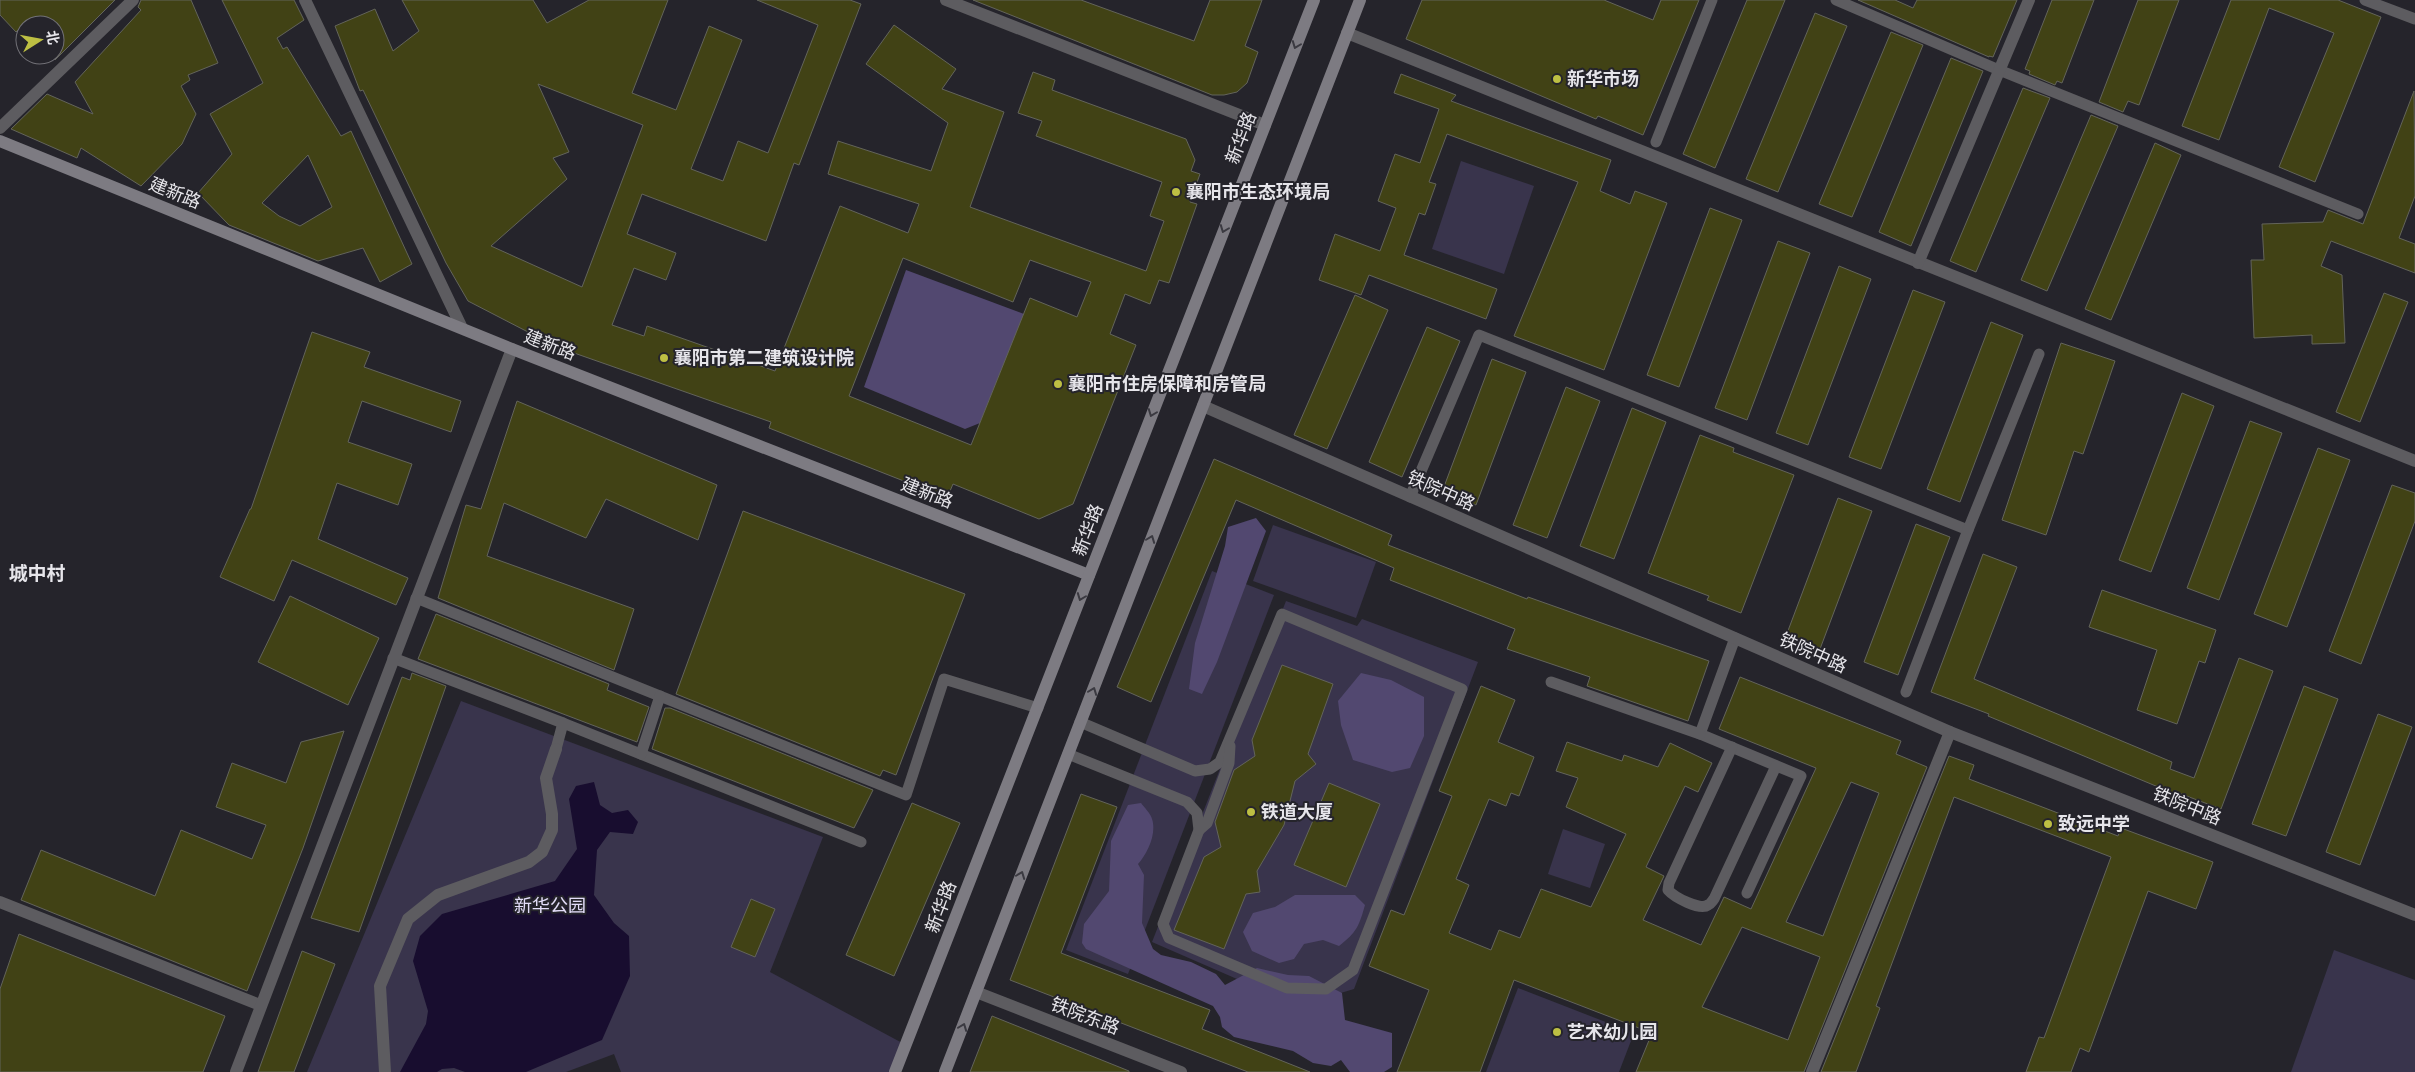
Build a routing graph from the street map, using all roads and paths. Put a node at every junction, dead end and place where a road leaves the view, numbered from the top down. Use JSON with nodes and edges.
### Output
{"nodes":[{"id":1,"x":133,"y":0,"type":"edge"},
{"id":2,"x":305,"y":0,"type":"edge"},
{"id":3,"x":946,"y":0,"type":"edge"},
{"id":4,"x":1314,"y":0,"type":"edge"},
{"id":5,"x":1360,"y":0,"type":"edge"},
{"id":6,"x":1712,"y":0,"type":"edge"},
{"id":7,"x":1836,"y":0,"type":"edge"},
{"id":8,"x":2029,"y":0,"type":"edge"},
{"id":9,"x":2365,"y":0,"type":"edge"},
{"id":10,"x":2415,"y":19,"type":"edge"},
{"id":11,"x":1347,"y":32,"type":"junction"},
{"id":12,"x":1999,"y":70,"type":"junction"},
{"id":13,"x":1265,"y":125,"type":"junction"},
{"id":14,"x":0,"y":128,"type":"edge"},
{"id":15,"x":0,"y":141,"type":"edge"},
{"id":16,"x":1656,"y":142,"type":"dead end"},
{"id":17,"x":2358,"y":214,"type":"dead end"},
{"id":18,"x":1918,"y":262,"type":"junction"},
{"id":19,"x":462,"y":328,"type":"junction"},
{"id":20,"x":512,"y":349,"type":"junction"},
{"id":21,"x":2039,"y":354,"type":"dead end"},
{"id":22,"x":1203,"y":406,"type":"junction"},
{"id":23,"x":2415,"y":461,"type":"edge"},
{"id":24,"x":1410,"y":497,"type":"junction"},
{"id":25,"x":1968,"y":530,"type":"junction"},
{"id":26,"x":1089,"y":575,"type":"junction"},
{"id":27,"x":416,"y":598,"type":"junction"},
{"id":28,"x":1735,"y":638,"type":"junction"},
{"id":29,"x":393,"y":658,"type":"junction"},
{"id":30,"x":1551,"y":682,"type":"dead end"},
{"id":31,"x":1906,"y":692,"type":"dead end"},
{"id":32,"x":660,"y":696,"type":"junction"},
{"id":33,"x":1038,"y":708,"type":"junction"},
{"id":34,"x":1080,"y":722,"type":"junction"},
{"id":35,"x":563,"y":723,"type":"junction"},
{"id":36,"x":1950,"y":732,"type":"junction"},
{"id":37,"x":1700,"y":734,"type":"junction"},
{"id":38,"x":1229,"y":739,"type":"junction"},
{"id":39,"x":1732,"y":747,"type":"junction"},
{"id":40,"x":556,"y":749,"type":"joint"},
{"id":41,"x":641,"y":754,"type":"junction"},
{"id":42,"x":1068,"y":754,"type":"junction"},
{"id":43,"x":1776,"y":766,"type":"junction"},
{"id":44,"x":1199,"y":830,"type":"junction"},
{"id":45,"x":861,"y":842,"type":"dead end"},
{"id":46,"x":1746,"y":893,"type":"dead end"},
{"id":47,"x":0,"y":902,"type":"edge"},
{"id":48,"x":2415,"y":915,"type":"edge"},
{"id":49,"x":976,"y":992,"type":"junction"},
{"id":50,"x":260,"y":1005,"type":"junction"},
{"id":51,"x":236,"y":1072,"type":"edge"},
{"id":52,"x":385,"y":1072,"type":"edge"},
{"id":53,"x":895,"y":1072,"type":"edge"},
{"id":54,"x":945,"y":1072,"type":"edge"},
{"id":55,"x":1181,"y":1072,"type":"edge"},
{"id":56,"x":1812,"y":1072,"type":"edge"}],
"edges":[{"from":1,"to":14,"type":"street"},
{"from":2,"to":19,"type":"street"},
{"from":3,"to":13,"type":"street"},
{"from":4,"to":13,"type":"main road","name":"新华路","one_way":true},
{"from":5,"to":11,"type":"main road"},
{"from":6,"to":16,"type":"lane"},
{"from":7,"to":12,"type":"lane"},
{"from":8,"to":12,"type":"street"},
{"from":9,"to":10,"type":"lane"},
{"from":11,"to":18,"type":"street"},
{"from":11,"to":22,"type":"main road"},
{"from":12,"to":17,"type":"lane"},
{"from":12,"to":18,"type":"street"},
{"from":13,"to":26,"type":"main road","name":"新华路","one_way":true},
{"from":15,"to":19,"type":"main road","name":"建新路"},
{"from":18,"to":23,"type":"street"},
{"from":19,"to":20,"type":"main road","name":"建新路"},
{"from":20,"to":26,"type":"main road","name":"建新路"},
{"from":20,"to":27,"type":"street"},
{"from":21,"to":25,"type":"lane"},
{"from":22,"to":24,"type":"street","name":"铁院中路"},
{"from":34,"to":22,"type":"main road","one_way":true},
{"from":24,"to":25,"type":"lane"},
{"from":24,"to":28,"type":"street","name":"铁院中路"},
{"from":25,"to":31,"type":"lane"},
{"from":26,"to":33,"type":"main road","name":"新华路","one_way":true},
{"from":27,"to":29,"type":"street"},
{"from":27,"to":32,"type":"lane"},
{"from":28,"to":36,"type":"street","name":"铁院中路"},
{"from":28,"to":37,"type":"lane"},
{"from":29,"to":35,"type":"lane"},
{"from":29,"to":50,"type":"street"},
{"from":30,"to":37,"type":"lane"},
{"from":32,"to":33,"type":"lane"},
{"from":32,"to":41,"type":"lane"},
{"from":33,"to":53,"type":"main road","name":"新华路"},
{"from":34,"to":38,"type":"lane"},
{"from":34,"to":42,"type":"main road"},
{"from":35,"to":40,"type":"lane"},
{"from":35,"to":41,"type":"lane"},
{"from":36,"to":48,"type":"street","name":"铁院中路"},
{"from":36,"to":56,"type":"street"},
{"from":37,"to":39,"type":"lane"},
{"from":38,"to":44,"type":"lane"},
{"from":38,"to":44,"type":"lane"},
{"from":39,"to":43,"type":"lane"},
{"from":39,"to":43,"type":"lane"},
{"from":40,"to":52,"type":"street"},
{"from":41,"to":45,"type":"lane"},
{"from":42,"to":44,"type":"lane"},
{"from":49,"to":42,"type":"main road","one_way":true},
{"from":43,"to":46,"type":"lane"},
{"from":47,"to":50,"type":"street"},
{"from":54,"to":49,"type":"main road","one_way":true},
{"from":49,"to":55,"type":"street","name":"铁院东路"},
{"from":50,"to":51,"type":"street"}]}
